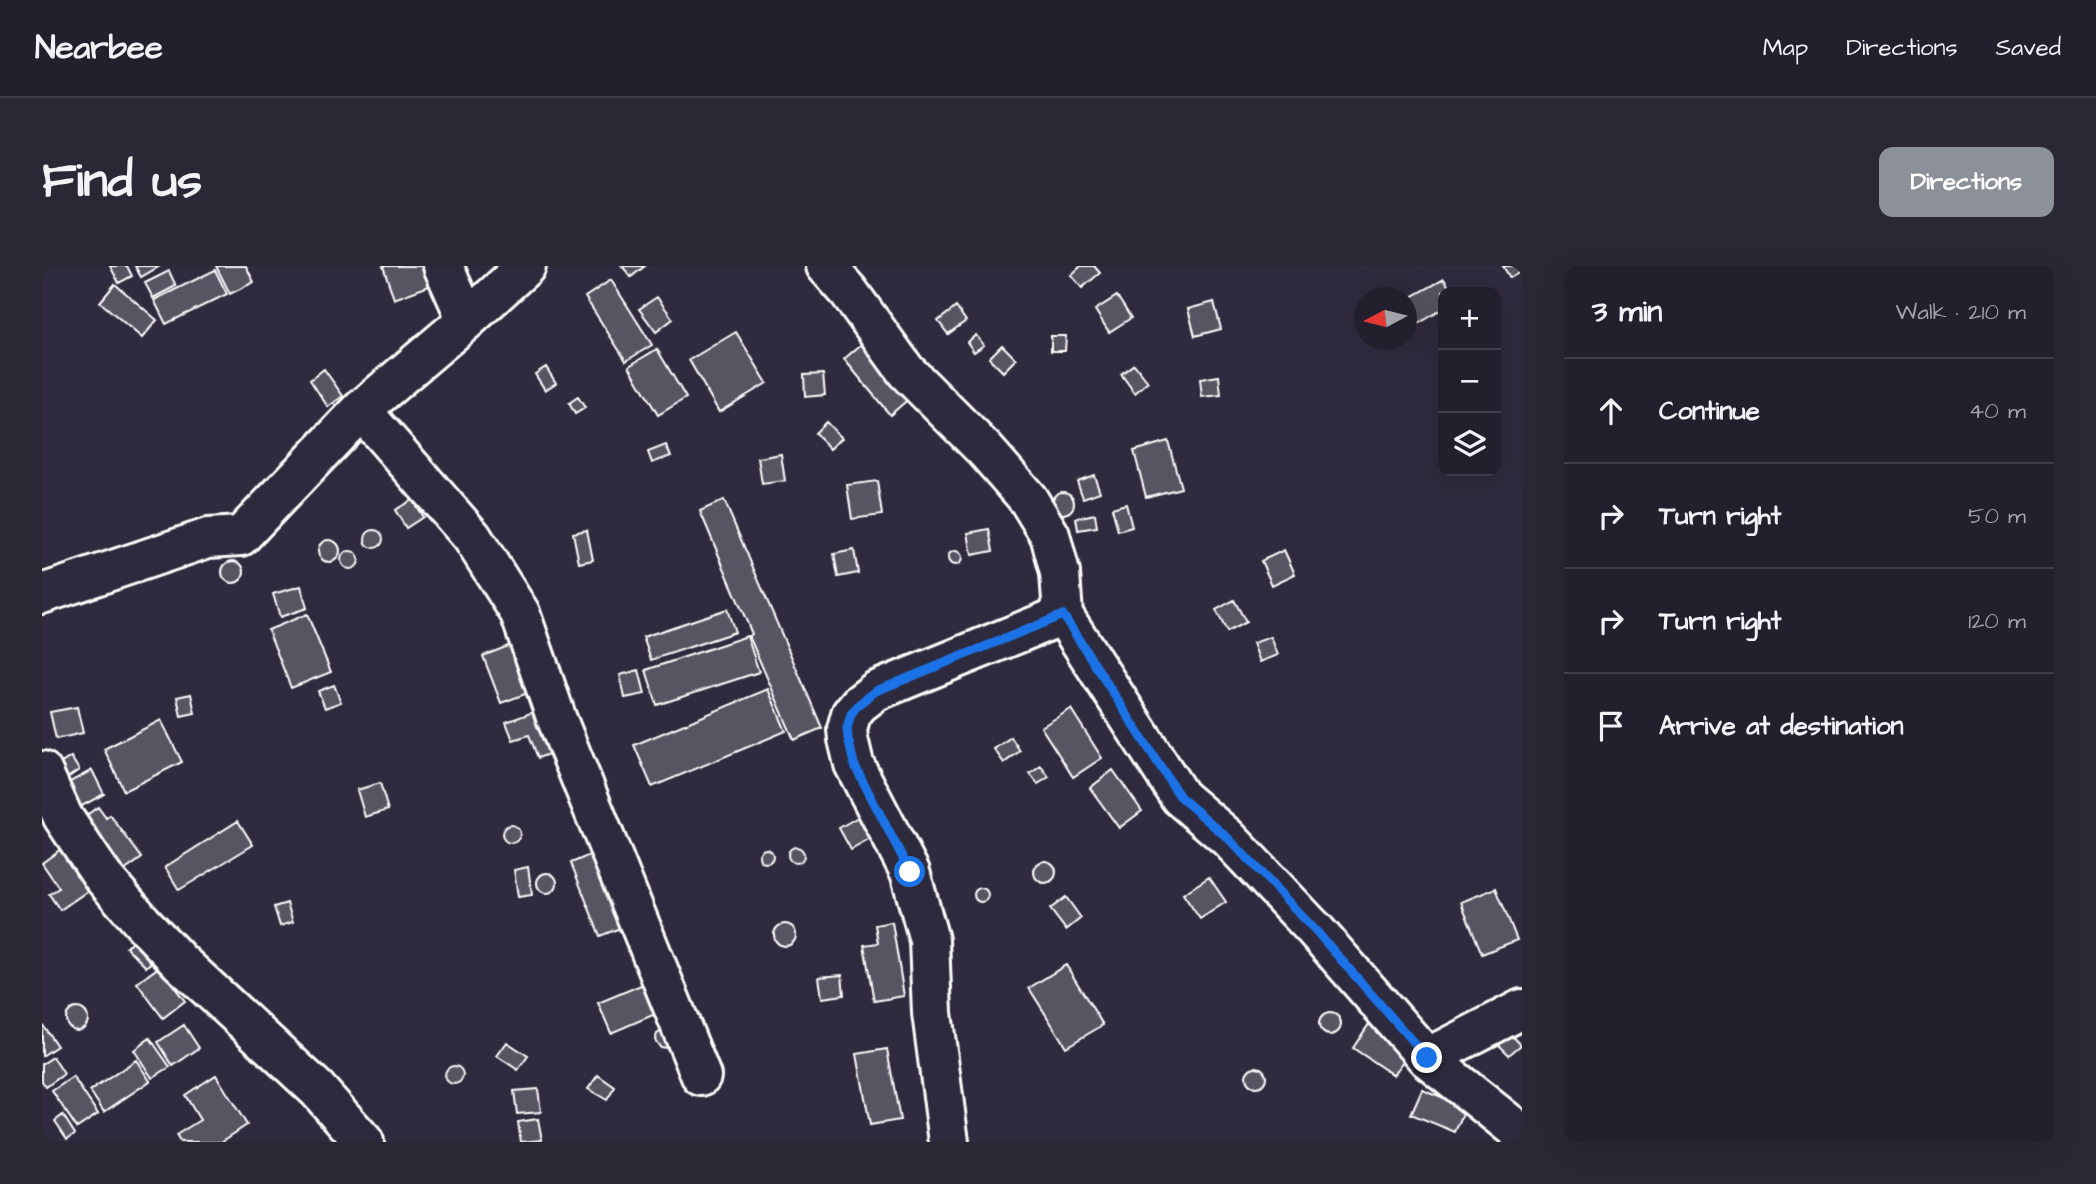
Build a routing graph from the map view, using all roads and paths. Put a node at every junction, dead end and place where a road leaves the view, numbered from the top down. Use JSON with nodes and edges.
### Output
{"nodes":[{"id":1,"x":443,"y":266,"type":"edge"},
{"id":2,"x":526,"y":266,"type":"edge"},
{"id":3,"x":826,"y":266,"type":"edge"},
{"id":4,"x":467,"y":320,"type":"junction"},
{"id":5,"x":361,"y":410,"type":"junction"},
{"id":6,"x":42,"y":594,"type":"edge"},
{"id":7,"x":1063,"y":615,"type":"junction"},
{"id":8,"x":42,"y":771,"type":"edge"},
{"id":9,"x":1522,"y":1009,"type":"edge"},
{"id":10,"x":1427,"y":1058,"type":"junction"},
{"id":11,"x":701,"y":1076,"type":"dead end"},
{"id":12,"x":1522,"y":1134,"type":"edge"},
{"id":13,"x":364,"y":1142,"type":"edge"},
{"id":14,"x":949,"y":1142,"type":"edge"}],
"edges":[{"from":1,"to":4,"type":"street"},
{"from":2,"to":4,"type":"street"},
{"from":3,"to":7,"type":"street"},
{"from":4,"to":5,"type":"street"},
{"from":5,"to":6,"type":"street"},
{"from":5,"to":11,"type":"street"},
{"from":7,"to":10,"type":"street"},
{"from":7,"to":14,"type":"street"},
{"from":8,"to":13,"type":"street"},
{"from":9,"to":10,"type":"street"},
{"from":10,"to":12,"type":"street"}]}
